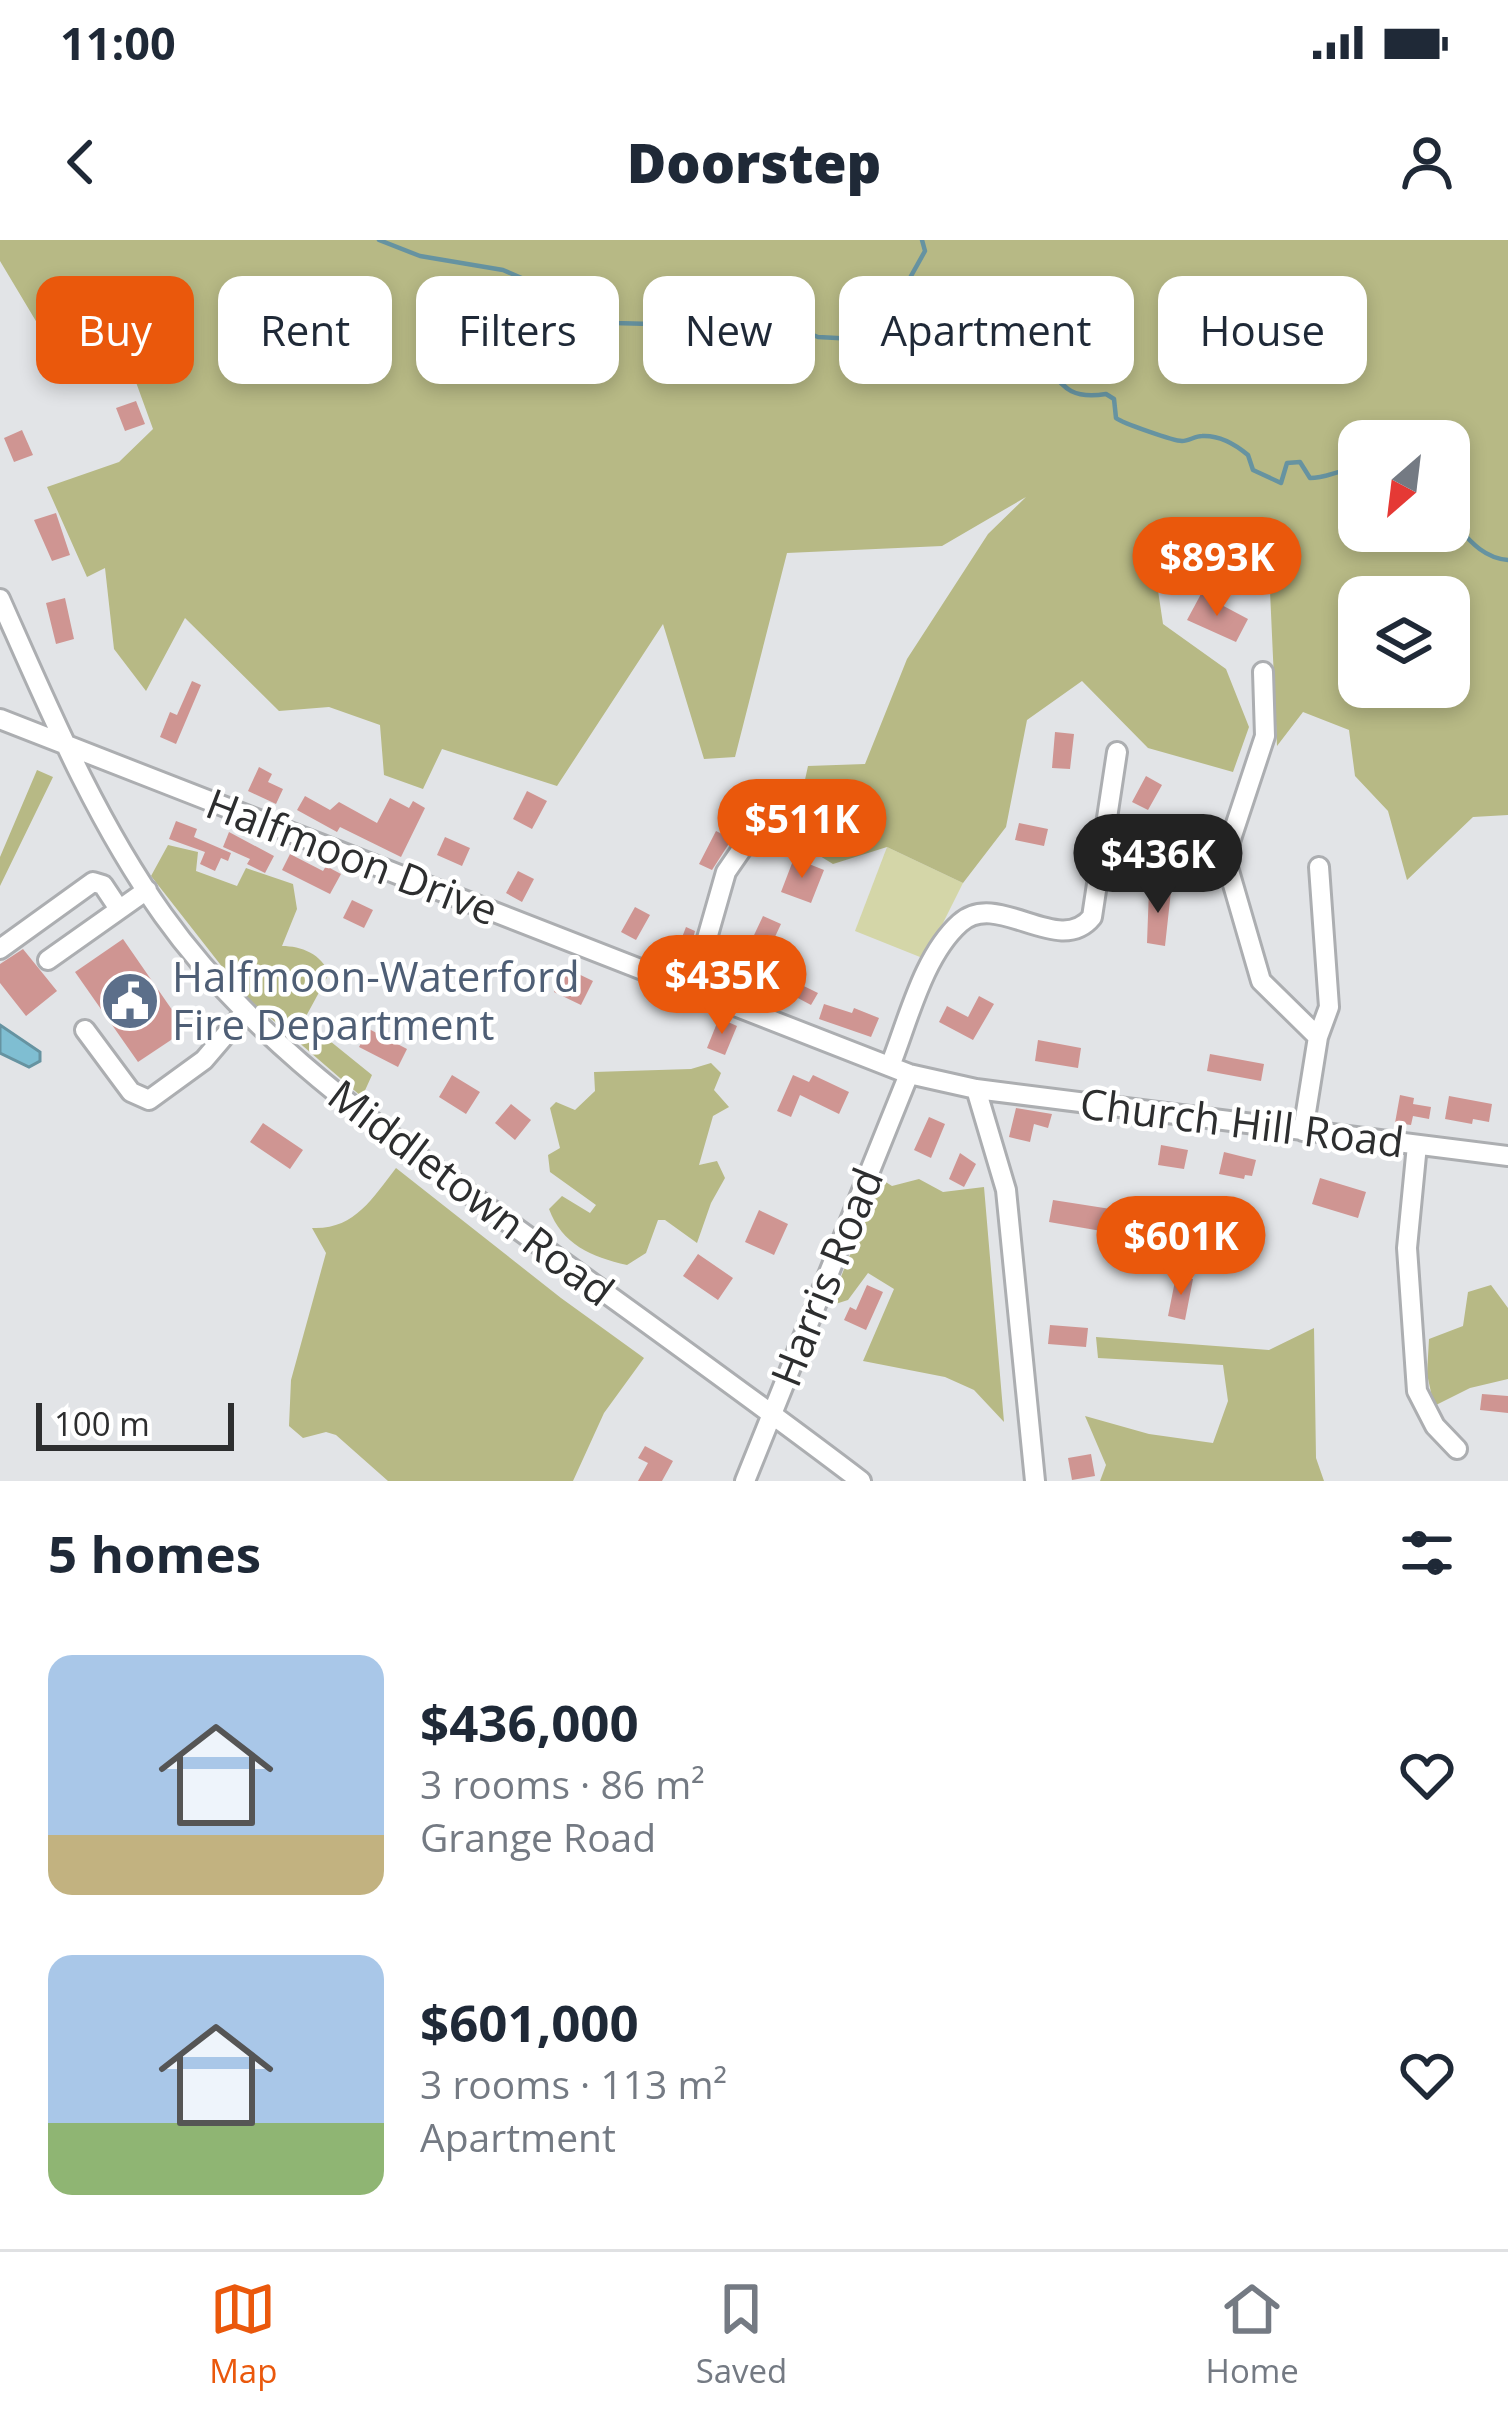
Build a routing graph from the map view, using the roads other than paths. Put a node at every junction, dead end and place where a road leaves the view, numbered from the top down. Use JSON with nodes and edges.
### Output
{"nodes":[{"id":1,"x":0,"y":599,"type":"edge"},
{"id":2,"x":1263,"y":672,"type":"dead end"},
{"id":3,"x":0,"y":718,"type":"edge"},
{"id":4,"x":65,"y":745,"type":"junction"},
{"id":5,"x":1117,"y":752,"type":"dead end"},
{"id":6,"x":757,"y":816,"type":"dead end"},
{"id":7,"x":1319,"y":867,"type":"dead end"},
{"id":8,"x":146,"y":890,"type":"junction"},
{"id":9,"x":119,"y":909,"type":"junction"},
{"id":10,"x":0,"y":949,"type":"edge"},
{"id":11,"x":48,"y":960,"type":"dead end"},
{"id":12,"x":692,"y":991,"type":"junction"},
{"id":13,"x":245,"y":1012,"type":"junction"},
{"id":14,"x":85,"y":1030,"type":"dead end"},
{"id":15,"x":1318,"y":1037,"type":"junction"},
{"id":16,"x":899,"y":1070,"type":"junction"},
{"id":17,"x":976,"y":1089,"type":"junction"},
{"id":18,"x":1304,"y":1131,"type":"junction"},
{"id":19,"x":1417,"y":1145,"type":"junction"},
{"id":20,"x":1508,"y":1156,"type":"edge"},
{"id":21,"x":772,"y":1413,"type":"junction"},
{"id":22,"x":1457,"y":1449,"type":"dead end"},
{"id":23,"x":745,"y":1481,"type":"edge"},
{"id":24,"x":861,"y":1481,"type":"edge"},
{"id":25,"x":1035,"y":1481,"type":"edge"}],
"edges":[{"from":1,"to":4,"type":"street","name":"Middletown Road"},
{"from":2,"to":15,"type":"street"},
{"from":3,"to":4,"type":"street","name":"Halfmoon Drive"},
{"from":4,"to":8,"type":"street","name":"Middletown Road"},
{"from":4,"to":12,"type":"street","name":"Halfmoon Drive"},
{"from":5,"to":16,"type":"street","name":"Harris Road"},
{"from":6,"to":12,"type":"street"},
{"from":7,"to":15,"type":"street"},
{"from":8,"to":9,"type":"street"},
{"from":8,"to":13,"type":"street","name":"Middletown Road"},
{"from":9,"to":10,"type":"street"},
{"from":9,"to":11,"type":"street"},
{"from":12,"to":16,"type":"street","name":"Halfmoon Drive"},
{"from":13,"to":14,"type":"street"},
{"from":13,"to":21,"type":"street","name":"Middletown Road"},
{"from":15,"to":18,"type":"street"},
{"from":16,"to":17,"type":"street","name":"Halfmoon Drive"},
{"from":16,"to":21,"type":"street","name":"Harris Road"},
{"from":17,"to":18,"type":"street","name":"Church Hill Road"},
{"from":17,"to":25,"type":"street"},
{"from":18,"to":19,"type":"street","name":"Church Hill Road"},
{"from":19,"to":20,"type":"street","name":"Church Hill Road"},
{"from":19,"to":22,"type":"street"},
{"from":21,"to":23,"type":"street","name":"Harris Road"},
{"from":21,"to":24,"type":"street","name":"Middletown Road"}]}
